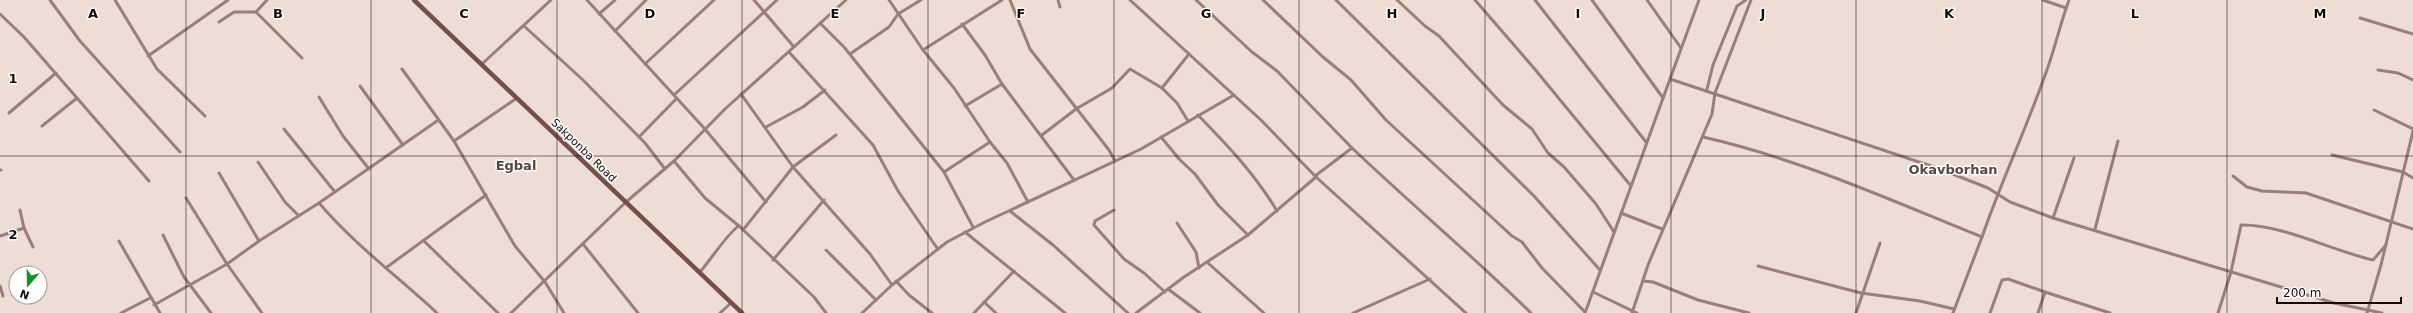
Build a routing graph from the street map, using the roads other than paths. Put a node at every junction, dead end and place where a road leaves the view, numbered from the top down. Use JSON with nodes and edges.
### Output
{"nodes":[{"id":1,"x":50,"y":0,"type":"edge"},
{"id":2,"x":115,"y":0,"type":"edge"},
{"id":3,"x":228,"y":0,"type":"edge"},
{"id":4,"x":268,"y":0,"type":"edge"},
{"id":5,"x":414,"y":0,"type":"edge"},
{"id":6,"x":551,"y":0,"type":"edge"},
{"id":7,"x":587,"y":0,"type":"edge"},
{"id":8,"x":615,"y":0,"type":"edge"},
{"id":9,"x":646,"y":0,"type":"edge"},
{"id":10,"x":714,"y":0,"type":"edge"},
{"id":11,"x":754,"y":0,"type":"edge"},
{"id":12,"x":777,"y":0,"type":"edge"},
{"id":13,"x":846,"y":0,"type":"edge"},
{"id":14,"x":889,"y":0,"type":"edge"},
{"id":15,"x":921,"y":0,"type":"edge"},
{"id":16,"x":1002,"y":0,"type":"edge"},
{"id":17,"x":1010,"y":0,"type":"edge"},
{"id":18,"x":1058,"y":0,"type":"edge"},
{"id":19,"x":1130,"y":0,"type":"edge"},
{"id":20,"x":1196,"y":0,"type":"edge"},
{"id":21,"x":1263,"y":0,"type":"edge"},
{"id":22,"x":1336,"y":0,"type":"edge"},
{"id":23,"x":1397,"y":0,"type":"edge"},
{"id":24,"x":1475,"y":0,"type":"edge"},
{"id":25,"x":1535,"y":0,"type":"edge"},
{"id":26,"x":1592,"y":0,"type":"edge"},
{"id":27,"x":1646,"y":0,"type":"edge"},
{"id":28,"x":1746,"y":0,"type":"edge"},
{"id":29,"x":1750,"y":0,"type":"edge"},
{"id":30,"x":2044,"y":0,"type":"edge"},
{"id":31,"x":2069,"y":0,"type":"edge"},
{"id":32,"x":1698,"y":1,"type":"edge"},
{"id":33,"x":1060,"y":7,"type":"dead end"},
{"id":34,"x":2066,"y":8,"type":"junction"},
{"id":35,"x":765,"y":11,"type":"junction"},
{"id":36,"x":256,"y":12,"type":"junction"},
{"id":37,"x":0,"y":14,"type":"edge"},
{"id":38,"x":599,"y":14,"type":"junction"},
{"id":39,"x":898,"y":14,"type":"junction"},
{"id":40,"x":2360,"y":18,"type":"dead end"},
{"id":41,"x":219,"y":22,"type":"dead end"},
{"id":42,"x":820,"y":23,"type":"junction"},
{"id":43,"x":962,"y":24,"type":"junction"},
{"id":44,"x":524,"y":26,"type":"junction"},
{"id":45,"x":615,"y":31,"type":"junction"},
{"id":46,"x":2413,"y":34,"type":"edge"},
{"id":47,"x":794,"y":48,"type":"junction"},
{"id":48,"x":1682,"y":48,"type":"junction"},
{"id":49,"x":923,"y":50,"type":"junction"},
{"id":50,"x":790,"y":52,"type":"junction"},
{"id":51,"x":850,"y":54,"type":"junction"},
{"id":52,"x":1189,"y":54,"type":"junction"},
{"id":53,"x":148,"y":56,"type":"junction"},
{"id":54,"x":302,"y":58,"type":"dead end"},
{"id":55,"x":482,"y":64,"type":"junction"},
{"id":56,"x":645,"y":64,"type":"junction"},
{"id":57,"x":402,"y":68,"type":"dead end"},
{"id":58,"x":2378,"y":70,"type":"dead end"},
{"id":59,"x":56,"y":73,"type":"junction"},
{"id":60,"x":1670,"y":79,"type":"junction"},
{"id":61,"x":2413,"y":80,"type":"edge"},
{"id":62,"x":1002,"y":84,"type":"junction"},
{"id":63,"x":360,"y":86,"type":"dead end"},
{"id":64,"x":1162,"y":88,"type":"junction"},
{"id":65,"x":1707,"y":89,"type":"junction"},
{"id":66,"x":825,"y":90,"type":"junction"},
{"id":67,"x":1715,"y":93,"type":"junction"},
{"id":68,"x":741,"y":94,"type":"junction"},
{"id":69,"x":1234,"y":96,"type":"junction"},
{"id":70,"x":319,"y":97,"type":"dead end"},
{"id":71,"x":675,"y":97,"type":"junction"},
{"id":72,"x":77,"y":98,"type":"junction"},
{"id":73,"x":517,"y":98,"type":"junction"},
{"id":74,"x":1663,"y":98,"type":"junction"},
{"id":75,"x":965,"y":106,"type":"junction"},
{"id":76,"x":1076,"y":109,"type":"junction"},
{"id":77,"x":2374,"y":110,"type":"dead end"},
{"id":78,"x":9,"y":113,"type":"dead end"},
{"id":79,"x":1198,"y":115,"type":"junction"},
{"id":80,"x":205,"y":116,"type":"dead end"},
{"id":81,"x":1188,"y":120,"type":"junction"},
{"id":82,"x":437,"y":121,"type":"junction"},
{"id":83,"x":42,"y":126,"type":"dead end"},
{"id":84,"x":766,"y":127,"type":"junction"},
{"id":85,"x":704,"y":128,"type":"junction"},
{"id":86,"x":284,"y":129,"type":"dead end"},
{"id":87,"x":2413,"y":130,"type":"edge"},
{"id":88,"x":836,"y":134,"type":"dead end"},
{"id":89,"x":1042,"y":135,"type":"junction"},
{"id":90,"x":639,"y":137,"type":"junction"},
{"id":91,"x":1161,"y":137,"type":"junction"},
{"id":92,"x":1703,"y":137,"type":"junction"},
{"id":93,"x":454,"y":141,"type":"junction"},
{"id":94,"x":2118,"y":141,"type":"dead end"},
{"id":95,"x":990,"y":142,"type":"junction"},
{"id":96,"x":1646,"y":142,"type":"junction"},
{"id":97,"x":403,"y":146,"type":"junction"},
{"id":98,"x":1352,"y":148,"type":"junction"},
{"id":99,"x":180,"y":152,"type":"dead end"},
{"id":100,"x":2332,"y":155,"type":"dead end"},
{"id":101,"x":2074,"y":158,"type":"dead end"},
{"id":102,"x":674,"y":161,"type":"junction"},
{"id":103,"x":1115,"y":161,"type":"junction"},
{"id":104,"x":258,"y":162,"type":"dead end"},
{"id":105,"x":793,"y":168,"type":"junction"},
{"id":106,"x":369,"y":169,"type":"junction"},
{"id":107,"x":665,"y":169,"type":"junction"},
{"id":108,"x":944,"y":172,"type":"junction"},
{"id":109,"x":2403,"y":172,"type":"junction"},
{"id":110,"x":219,"y":173,"type":"dead end"},
{"id":111,"x":2233,"y":176,"type":"dead end"},
{"id":112,"x":1316,"y":177,"type":"junction"},
{"id":113,"x":2413,"y":178,"type":"edge"},
{"id":114,"x":1074,"y":180,"type":"junction"},
{"id":115,"x":149,"y":181,"type":"dead end"},
{"id":116,"x":1631,"y":186,"type":"junction"},
{"id":117,"x":335,"y":192,"type":"junction"},
{"id":118,"x":1997,"y":193,"type":"junction"},
{"id":119,"x":486,"y":195,"type":"junction"},
{"id":120,"x":186,"y":198,"type":"dead end"},
{"id":121,"x":824,"y":200,"type":"junction"},
{"id":122,"x":626,"y":202,"type":"junction"},
{"id":123,"x":766,"y":202,"type":"junction"},
{"id":124,"x":1028,"y":202,"type":"junction"},
{"id":125,"x":319,"y":203,"type":"junction"},
{"id":126,"x":20,"y":210,"type":"dead end"},
{"id":127,"x":1114,"y":210,"type":"dead end"},
{"id":128,"x":1010,"y":211,"type":"junction"},
{"id":129,"x":1277,"y":212,"type":"junction"},
{"id":130,"x":1621,"y":213,"type":"junction"},
{"id":131,"x":298,"y":215,"type":"junction"},
{"id":132,"x":2053,"y":218,"type":"junction"},
{"id":133,"x":2392,"y":221,"type":"junction"},
{"id":134,"x":1177,"y":223,"type":"dead end"},
{"id":135,"x":739,"y":226,"type":"junction"},
{"id":136,"x":973,"y":227,"type":"junction"},
{"id":137,"x":24,"y":228,"type":"junction"},
{"id":138,"x":1662,"y":229,"type":"junction"},
{"id":139,"x":2094,"y":229,"type":"junction"},
{"id":140,"x":2413,"y":229,"type":"edge"},
{"id":141,"x":743,"y":230,"type":"junction"},
{"id":142,"x":965,"y":232,"type":"junction"},
{"id":143,"x":1614,"y":232,"type":"junction"},
{"id":144,"x":163,"y":235,"type":"dead end"},
{"id":145,"x":1248,"y":235,"type":"junction"},
{"id":146,"x":0,"y":236,"type":"edge"},
{"id":147,"x":1982,"y":236,"type":"junction"},
{"id":148,"x":120,"y":241,"type":"dead end"},
{"id":149,"x":259,"y":241,"type":"junction"},
{"id":150,"x":424,"y":242,"type":"junction"},
{"id":151,"x":1880,"y":243,"type":"dead end"},
{"id":152,"x":583,"y":244,"type":"junction"},
{"id":153,"x":2386,"y":245,"type":"junction"},
{"id":154,"x":33,"y":247,"type":"dead end"},
{"id":155,"x":937,"y":248,"type":"junction"},
{"id":156,"x":826,"y":250,"type":"dead end"},
{"id":157,"x":773,"y":260,"type":"junction"},
{"id":158,"x":1208,"y":263,"type":"junction"},
{"id":159,"x":227,"y":264,"type":"junction"},
{"id":160,"x":1758,"y":266,"type":"dead end"},
{"id":161,"x":388,"y":267,"type":"junction"},
{"id":162,"x":1199,"y":268,"type":"junction"},
{"id":163,"x":1600,"y":270,"type":"junction"},
{"id":164,"x":1014,"y":271,"type":"junction"},
{"id":165,"x":700,"y":272,"type":"junction"},
{"id":166,"x":2231,"y":272,"type":"junction"},
{"id":167,"x":1430,"y":279,"type":"junction"},
{"id":168,"x":896,"y":281,"type":"junction"},
{"id":169,"x":1643,"y":281,"type":"junction"},
{"id":170,"x":545,"y":282,"type":"junction"},
{"id":171,"x":892,"y":285,"type":"junction"},
{"id":172,"x":0,"y":286,"type":"edge"},
{"id":173,"x":192,"y":286,"type":"junction"},
{"id":174,"x":1166,"y":290,"type":"junction"},
{"id":175,"x":1593,"y":292,"type":"junction"},
{"id":176,"x":2045,"y":292,"type":"junction"},
{"id":177,"x":1861,"y":293,"type":"junction"},
{"id":178,"x":3,"y":296,"type":"dead end"},
{"id":179,"x":150,"y":298,"type":"junction"},
{"id":180,"x":876,"y":300,"type":"junction"},
{"id":181,"x":984,"y":302,"type":"junction"},
{"id":182,"x":731,"y":303,"type":"junction"},
{"id":183,"x":154,"y":305,"type":"junction"},
{"id":184,"x":1954,"y":309,"type":"junction"},
{"id":185,"x":2367,"y":311,"type":"edge"},
{"id":186,"x":864,"y":312,"type":"edge"},
{"id":187,"x":1632,"y":312,"type":"edge"},
{"id":188,"x":121,"y":313,"type":"edge"},
{"id":189,"x":160,"y":313,"type":"edge"},
{"id":190,"x":211,"y":313,"type":"edge"},
{"id":191,"x":262,"y":313,"type":"edge"},
{"id":192,"x":437,"y":313,"type":"edge"},
{"id":193,"x":498,"y":313,"type":"edge"},
{"id":194,"x":512,"y":313,"type":"edge"},
{"id":195,"x":564,"y":313,"type":"edge"},
{"id":196,"x":638,"y":313,"type":"edge"},
{"id":197,"x":720,"y":313,"type":"edge"},
{"id":198,"x":742,"y":313,"type":"edge"},
{"id":199,"x":826,"y":313,"type":"edge"},
{"id":200,"x":932,"y":313,"type":"edge"},
{"id":201,"x":974,"y":313,"type":"edge"},
{"id":202,"x":996,"y":313,"type":"edge"},
{"id":203,"x":1065,"y":313,"type":"edge"},
{"id":204,"x":1128,"y":313,"type":"edge"},
{"id":205,"x":1136,"y":313,"type":"edge"},
{"id":206,"x":1200,"y":313,"type":"edge"},
{"id":207,"x":1264,"y":313,"type":"edge"},
{"id":208,"x":1353,"y":313,"type":"edge"},
{"id":209,"x":1466,"y":313,"type":"edge"},
{"id":210,"x":1531,"y":313,"type":"edge"},
{"id":211,"x":1585,"y":313,"type":"edge"},
{"id":212,"x":1637,"y":313,"type":"edge"},
{"id":213,"x":1749,"y":313,"type":"edge"},
{"id":214,"x":1856,"y":313,"type":"edge"},
{"id":215,"x":1953,"y":313,"type":"edge"},
{"id":216,"x":1990,"y":313,"type":"edge"},
{"id":217,"x":2038,"y":313,"type":"edge"},
{"id":218,"x":2110,"y":313,"type":"edge"},
{"id":219,"x":2218,"y":313,"type":"edge"},
{"id":220,"x":2382,"y":313,"type":"edge"}],
"edges":[{"from":1,"to":99,"type":"street"},
{"from":2,"to":53,"type":"street"},
{"from":3,"to":53,"type":"street"},
{"from":4,"to":36,"type":"street"},
{"from":5,"to":55,"type":"main road","name":"Sakponba Road"},
{"from":6,"to":44,"type":"street"},
{"from":7,"to":38,"type":"street"},
{"from":8,"to":38,"type":"street"},
{"from":9,"to":45,"type":"street"},
{"from":10,"to":56,"type":"street"},
{"from":11,"to":35,"type":"street"},
{"from":12,"to":35,"type":"street"},
{"from":13,"to":42,"type":"street"},
{"from":14,"to":39,"type":"street"},
{"from":15,"to":39,"type":"street"},
{"from":16,"to":43,"type":"street"},
{"from":17,"to":76,"type":"street"},
{"from":18,"to":33,"type":"street"},
{"from":19,"to":52,"type":"street"},
{"from":20,"to":98,"type":"street"},
{"from":21,"to":211,"type":"street"},
{"from":22,"to":163,"type":"street"},
{"from":23,"to":143,"type":"street"},
{"from":24,"to":116,"type":"street"},
{"from":25,"to":96,"type":"street"},
{"from":26,"to":74,"type":"street"},
{"from":27,"to":48,"type":"street"},
{"from":28,"to":65,"type":"street"},
{"from":29,"to":67,"type":"street"},
{"from":30,"to":34,"type":"street"},
{"from":31,"to":34,"type":"street"},
{"from":32,"to":48,"type":"street"},
{"from":34,"to":118,"type":"street"},
{"from":35,"to":47,"type":"street"},
{"from":35,"to":71,"type":"street"},
{"from":36,"to":41,"type":"street"},
{"from":36,"to":54,"type":"street"},
{"from":37,"to":59,"type":"street"},
{"from":38,"to":45,"type":"street"},
{"from":39,"to":49,"type":"street"},
{"from":39,"to":51,"type":"street"},
{"from":40,"to":46,"type":"street"},
{"from":42,"to":47,"type":"street"},
{"from":42,"to":51,"type":"street"},
{"from":43,"to":49,"type":"street"},
{"from":43,"to":62,"type":"street"},
{"from":44,"to":55,"type":"street"},
{"from":44,"to":90,"type":"street"},
{"from":45,"to":56,"type":"street"},
{"from":47,"to":50,"type":"street"},
{"from":48,"to":60,"type":"street"},
{"from":49,"to":75,"type":"street"},
{"from":50,"to":66,"type":"street"},
{"from":50,"to":68,"type":"street"},
{"from":51,"to":108,"type":"street"},
{"from":52,"to":64,"type":"street"},
{"from":52,"to":69,"type":"street"},
{"from":53,"to":80,"type":"street"},
{"from":55,"to":73,"type":"main road","name":"Sakponba Road"},
{"from":56,"to":71,"type":"street"},
{"from":57,"to":82,"type":"street"},
{"from":58,"to":61,"type":"street"},
{"from":59,"to":72,"type":"street"},
{"from":59,"to":78,"type":"street"},
{"from":60,"to":65,"type":"street"},
{"from":60,"to":74,"type":"street"},
{"from":62,"to":75,"type":"street"},
{"from":62,"to":89,"type":"street"},
{"from":63,"to":97,"type":"street"},
{"from":64,"to":76,"type":"street"},
{"from":64,"to":81,"type":"street"},
{"from":65,"to":67,"type":"street"},
{"from":66,"to":84,"type":"street"},
{"from":66,"to":155,"type":"street"},
{"from":67,"to":92,"type":"street"},
{"from":67,"to":118,"type":"street"},
{"from":68,"to":84,"type":"street"},
{"from":68,"to":85,"type":"street"},
{"from":69,"to":79,"type":"street"},
{"from":69,"to":112,"type":"street"},
{"from":70,"to":106,"type":"street"},
{"from":71,"to":85,"type":"street"},
{"from":71,"to":90,"type":"street"},
{"from":72,"to":83,"type":"street"},
{"from":72,"to":115,"type":"street"},
{"from":73,"to":93,"type":"street"},
{"from":73,"to":122,"type":"main road","name":"Sakponba Road"},
{"from":74,"to":96,"type":"street"},
{"from":75,"to":95,"type":"street"},
{"from":76,"to":89,"type":"street"},
{"from":76,"to":103,"type":"street"},
{"from":77,"to":87,"type":"street"},
{"from":79,"to":81,"type":"street"},
{"from":79,"to":129,"type":"street"},
{"from":81,"to":91,"type":"street"},
{"from":82,"to":93,"type":"street"},
{"from":82,"to":97,"type":"street"},
{"from":84,"to":105,"type":"street"},
{"from":85,"to":102,"type":"street"},
{"from":85,"to":123,"type":"street"},
{"from":86,"to":117,"type":"street"},
{"from":87,"to":109,"type":"street"},
{"from":88,"to":105,"type":"street"},
{"from":89,"to":114,"type":"street"},
{"from":90,"to":107,"type":"street"},
{"from":91,"to":103,"type":"street"},
{"from":91,"to":145,"type":"street"},
{"from":92,"to":138,"type":"street"},
{"from":92,"to":147,"type":"street"},
{"from":93,"to":119,"type":"street"},
{"from":94,"to":139,"type":"street"},
{"from":95,"to":108,"type":"street"},
{"from":95,"to":124,"type":"street"},
{"from":96,"to":116,"type":"street"},
{"from":97,"to":106,"type":"street"},
{"from":98,"to":112,"type":"street"},
{"from":98,"to":210,"type":"street"},
{"from":100,"to":109,"type":"street"},
{"from":101,"to":132,"type":"street"},
{"from":102,"to":107,"type":"street"},
{"from":102,"to":135,"type":"street"},
{"from":103,"to":114,"type":"street"},
{"from":104,"to":131,"type":"street"},
{"from":105,"to":121,"type":"street"},
{"from":105,"to":123,"type":"street"},
{"from":106,"to":117,"type":"street"},
{"from":107,"to":122,"type":"street"},
{"from":108,"to":136,"type":"street"},
{"from":109,"to":113,"type":"street"},
{"from":109,"to":133,"type":"street"},
{"from":110,"to":149,"type":"street"},
{"from":111,"to":133,"type":"street"},
{"from":112,"to":129,"type":"street"},
{"from":112,"to":167,"type":"street"},
{"from":114,"to":124,"type":"street"},
{"from":116,"to":130,"type":"street"},
{"from":117,"to":125,"type":"street"},
{"from":118,"to":132,"type":"street"},
{"from":118,"to":147,"type":"street"},
{"from":119,"to":150,"type":"street"},
{"from":119,"to":170,"type":"street"},
{"from":120,"to":159,"type":"street"},
{"from":121,"to":157,"type":"street"},
{"from":121,"to":171,"type":"street"},
{"from":122,"to":152,"type":"street"},
{"from":122,"to":165,"type":"main road","name":"Sakponba Road"},
{"from":123,"to":141,"type":"street"},
{"from":124,"to":128,"type":"street"},
{"from":125,"to":131,"type":"street"},
{"from":125,"to":161,"type":"street"},
{"from":126,"to":137,"type":"street"},
{"from":127,"to":174,"type":"street"},
{"from":128,"to":136,"type":"street"},
{"from":128,"to":204,"type":"street"},
{"from":129,"to":145,"type":"street"},
{"from":130,"to":138,"type":"street"},
{"from":130,"to":143,"type":"street"},
{"from":131,"to":149,"type":"street"},
{"from":132,"to":139,"type":"street"},
{"from":133,"to":140,"type":"street"},
{"from":133,"to":153,"type":"street"},
{"from":134,"to":162,"type":"street"},
{"from":135,"to":141,"type":"street"},
{"from":135,"to":165,"type":"street"},
{"from":136,"to":142,"type":"street"},
{"from":137,"to":146,"type":"street"},
{"from":137,"to":154,"type":"street"},
{"from":138,"to":169,"type":"street"},
{"from":139,"to":166,"type":"street"},
{"from":141,"to":157,"type":"street"},
{"from":142,"to":155,"type":"street"},
{"from":142,"to":164,"type":"street"},
{"from":143,"to":163,"type":"street"},
{"from":144,"to":173,"type":"street"},
{"from":145,"to":158,"type":"street"},
{"from":147,"to":184,"type":"street"},
{"from":148,"to":179,"type":"street"},
{"from":149,"to":159,"type":"street"},
{"from":150,"to":161,"type":"street"},
{"from":150,"to":193,"type":"street"},
{"from":151,"to":177,"type":"street"},
{"from":152,"to":170,"type":"street"},
{"from":152,"to":196,"type":"street"},
{"from":153,"to":166,"type":"street"},
{"from":153,"to":185,"type":"street"},
{"from":155,"to":168,"type":"street"},
{"from":156,"to":180,"type":"street"},
{"from":157,"to":199,"type":"street"},
{"from":158,"to":162,"type":"street"},
{"from":158,"to":207,"type":"street"},
{"from":159,"to":173,"type":"street"},
{"from":159,"to":191,"type":"street"},
{"from":160,"to":177,"type":"street"},
{"from":161,"to":192,"type":"street"},
{"from":162,"to":174,"type":"street"},
{"from":163,"to":175,"type":"street"},
{"from":164,"to":181,"type":"street"},
{"from":164,"to":203,"type":"street"},
{"from":165,"to":182,"type":"main road","name":"Sakponba Road"},
{"from":166,"to":185,"type":"street"},
{"from":166,"to":219,"type":"street"},
{"from":167,"to":208,"type":"street"},
{"from":167,"to":209,"type":"street"},
{"from":168,"to":171,"type":"street"},
{"from":168,"to":200,"type":"street"},
{"from":169,"to":187,"type":"street"},
{"from":169,"to":213,"type":"street"},
{"from":170,"to":194,"type":"street"},
{"from":170,"to":195,"type":"street"},
{"from":171,"to":180,"type":"street"},
{"from":172,"to":178,"type":"street"},
{"from":173,"to":183,"type":"street"},
{"from":173,"to":190,"type":"street"},
{"from":174,"to":205,"type":"street"},
{"from":174,"to":206,"type":"street"},
{"from":175,"to":187,"type":"street"},
{"from":175,"to":211,"type":"street"},
{"from":176,"to":216,"type":"street"},
{"from":176,"to":217,"type":"street"},
{"from":176,"to":218,"type":"street"},
{"from":177,"to":184,"type":"street"},
{"from":177,"to":214,"type":"street"},
{"from":179,"to":183,"type":"street"},
{"from":179,"to":188,"type":"street"},
{"from":180,"to":186,"type":"street"},
{"from":181,"to":201,"type":"street"},
{"from":181,"to":202,"type":"street"},
{"from":182,"to":197,"type":"street"},
{"from":182,"to":198,"type":"main road","name":"Sakponba Road"},
{"from":183,"to":189,"type":"street"},
{"from":184,"to":215,"type":"street"},
{"from":185,"to":220,"type":"street"},
{"from":187,"to":212,"type":"street"}]}
